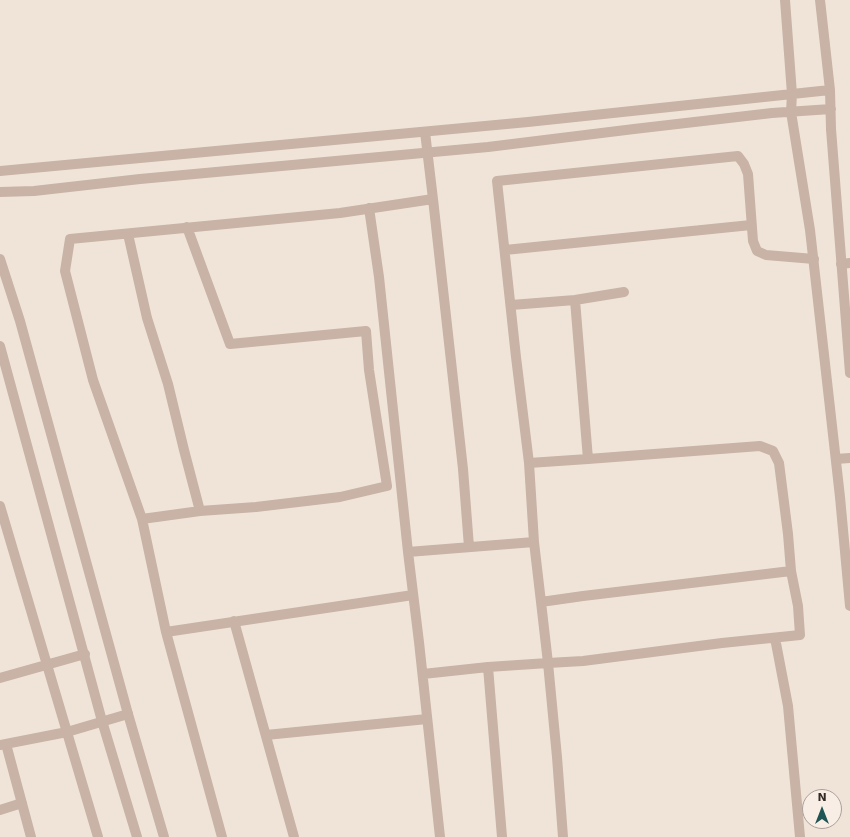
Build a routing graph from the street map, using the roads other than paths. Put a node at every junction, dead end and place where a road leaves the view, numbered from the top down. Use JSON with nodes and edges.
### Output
{"nodes":[{"id":1,"x":785,"y":0,"type":"edge"},
{"id":2,"x":820,"y":0,"type":"edge"},
{"id":3,"x":830,"y":90,"type":"junction"},
{"id":4,"x":792,"y":94,"type":"junction"},
{"id":5,"x":831,"y":109,"type":"junction"},
{"id":6,"x":791,"y":112,"type":"junction"},
{"id":7,"x":425,"y":132,"type":"junction"},
{"id":8,"x":428,"y":153,"type":"junction"},
{"id":9,"x":0,"y":171,"type":"edge"},
{"id":10,"x":0,"y":192,"type":"edge"},
{"id":11,"x":433,"y":199,"type":"junction"},
{"id":12,"x":369,"y":208,"type":"junction"},
{"id":13,"x":751,"y":226,"type":"junction"},
{"id":14,"x":187,"y":227,"type":"junction"},
{"id":15,"x":128,"y":234,"type":"junction"},
{"id":16,"x":505,"y":250,"type":"junction"},
{"id":17,"x":0,"y":259,"type":"edge"},
{"id":18,"x":814,"y":259,"type":"junction"},
{"id":19,"x":845,"y":264,"type":"edge"},
{"id":20,"x":624,"y":292,"type":"dead end"},
{"id":21,"x":575,"y":300,"type":"junction"},
{"id":22,"x":511,"y":305,"type":"junction"},
{"id":23,"x":0,"y":346,"type":"edge"},
{"id":24,"x":850,"y":373,"type":"edge"},
{"id":25,"x":850,"y":458,"type":"edge"},
{"id":26,"x":588,"y":459,"type":"junction"},
{"id":27,"x":836,"y":459,"type":"junction"},
{"id":28,"x":529,"y":463,"type":"junction"},
{"id":29,"x":0,"y":506,"type":"edge"},
{"id":30,"x":200,"y":511,"type":"junction"},
{"id":31,"x":142,"y":519,"type":"junction"},
{"id":32,"x":3,"y":523,"type":"edge"},
{"id":33,"x":534,"y":542,"type":"junction"},
{"id":34,"x":469,"y":546,"type":"junction"},
{"id":35,"x":408,"y":552,"type":"junction"},
{"id":36,"x":791,"y":571,"type":"junction"},
{"id":37,"x":413,"y":595,"type":"junction"},
{"id":38,"x":541,"y":602,"type":"junction"},
{"id":39,"x":850,"y":606,"type":"edge"},
{"id":40,"x":234,"y":621,"type":"junction"},
{"id":41,"x":166,"y":632,"type":"junction"},
{"id":42,"x":775,"y":638,"type":"junction"},
{"id":43,"x":85,"y":654,"type":"junction"},
{"id":44,"x":548,"y":663,"type":"junction"},
{"id":45,"x":47,"y":665,"type":"junction"},
{"id":46,"x":488,"y":667,"type":"junction"},
{"id":47,"x":423,"y":674,"type":"junction"},
{"id":48,"x":0,"y":678,"type":"edge"},
{"id":49,"x":128,"y":714,"type":"junction"},
{"id":50,"x":428,"y":719,"type":"junction"},
{"id":51,"x":102,"y":721,"type":"junction"},
{"id":52,"x":67,"y":732,"type":"junction"},
{"id":53,"x":266,"y":736,"type":"junction"},
{"id":54,"x":3,"y":744,"type":"edge"},
{"id":55,"x":22,"y":803,"type":"junction"},
{"id":56,"x":0,"y":810,"type":"edge"},
{"id":57,"x":30,"y":837,"type":"edge"},
{"id":58,"x":98,"y":837,"type":"edge"},
{"id":59,"x":137,"y":837,"type":"edge"},
{"id":60,"x":164,"y":837,"type":"edge"},
{"id":61,"x":222,"y":837,"type":"edge"},
{"id":62,"x":294,"y":837,"type":"edge"},
{"id":63,"x":440,"y":837,"type":"edge"},
{"id":64,"x":502,"y":837,"type":"edge"},
{"id":65,"x":563,"y":837,"type":"edge"},
{"id":66,"x":800,"y":837,"type":"edge"}],
"edges":[{"from":1,"to":4,"type":"street"},
{"from":2,"to":3,"type":"street"},
{"from":3,"to":4,"type":"street"},
{"from":3,"to":5,"type":"street"},
{"from":4,"to":6,"type":"street"},
{"from":4,"to":7,"type":"street"},
{"from":5,"to":6,"type":"street"},
{"from":5,"to":19,"type":"street"},
{"from":6,"to":8,"type":"street"},
{"from":6,"to":18,"type":"street"},
{"from":7,"to":8,"type":"street"},
{"from":7,"to":9,"type":"street"},
{"from":8,"to":10,"type":"street"},
{"from":8,"to":11,"type":"street"},
{"from":11,"to":12,"type":"street"},
{"from":11,"to":34,"type":"street"},
{"from":12,"to":14,"type":"street"},
{"from":12,"to":35,"type":"street"},
{"from":13,"to":16,"type":"street"},
{"from":13,"to":16,"type":"street"},
{"from":13,"to":18,"type":"street"},
{"from":14,"to":15,"type":"street"},
{"from":14,"to":30,"type":"street"},
{"from":15,"to":30,"type":"street"},
{"from":15,"to":31,"type":"street"},
{"from":16,"to":22,"type":"street"},
{"from":17,"to":49,"type":"street"},
{"from":18,"to":27,"type":"street"},
{"from":19,"to":24,"type":"street"},
{"from":20,"to":21,"type":"street"},
{"from":21,"to":22,"type":"street"},
{"from":21,"to":26,"type":"street"},
{"from":22,"to":28,"type":"street"},
{"from":23,"to":43,"type":"street"},
{"from":25,"to":27,"type":"street"},
{"from":26,"to":28,"type":"street"},
{"from":26,"to":36,"type":"street"},
{"from":27,"to":39,"type":"street"},
{"from":28,"to":33,"type":"street"},
{"from":29,"to":32,"type":"street"},
{"from":30,"to":31,"type":"street"},
{"from":31,"to":41,"type":"street"},
{"from":32,"to":45,"type":"street"},
{"from":33,"to":34,"type":"street"},
{"from":33,"to":38,"type":"street"},
{"from":34,"to":35,"type":"street"},
{"from":35,"to":37,"type":"street"},
{"from":36,"to":38,"type":"street"},
{"from":36,"to":42,"type":"street"},
{"from":37,"to":40,"type":"street"},
{"from":37,"to":47,"type":"street"},
{"from":38,"to":44,"type":"street"},
{"from":40,"to":41,"type":"street"},
{"from":40,"to":53,"type":"street"},
{"from":41,"to":61,"type":"street"},
{"from":42,"to":44,"type":"street"},
{"from":42,"to":66,"type":"street"},
{"from":43,"to":45,"type":"street"},
{"from":43,"to":51,"type":"street"},
{"from":44,"to":46,"type":"street"},
{"from":44,"to":65,"type":"street"},
{"from":45,"to":48,"type":"street"},
{"from":45,"to":52,"type":"street"},
{"from":46,"to":47,"type":"street"},
{"from":46,"to":64,"type":"street"},
{"from":47,"to":50,"type":"street"},
{"from":49,"to":51,"type":"street"},
{"from":49,"to":60,"type":"street"},
{"from":50,"to":53,"type":"street"},
{"from":50,"to":63,"type":"street"},
{"from":51,"to":52,"type":"street"},
{"from":51,"to":59,"type":"street"},
{"from":52,"to":54,"type":"street"},
{"from":52,"to":58,"type":"street"},
{"from":53,"to":62,"type":"street"},
{"from":54,"to":55,"type":"street"},
{"from":55,"to":56,"type":"street"},
{"from":55,"to":57,"type":"street"}]}
